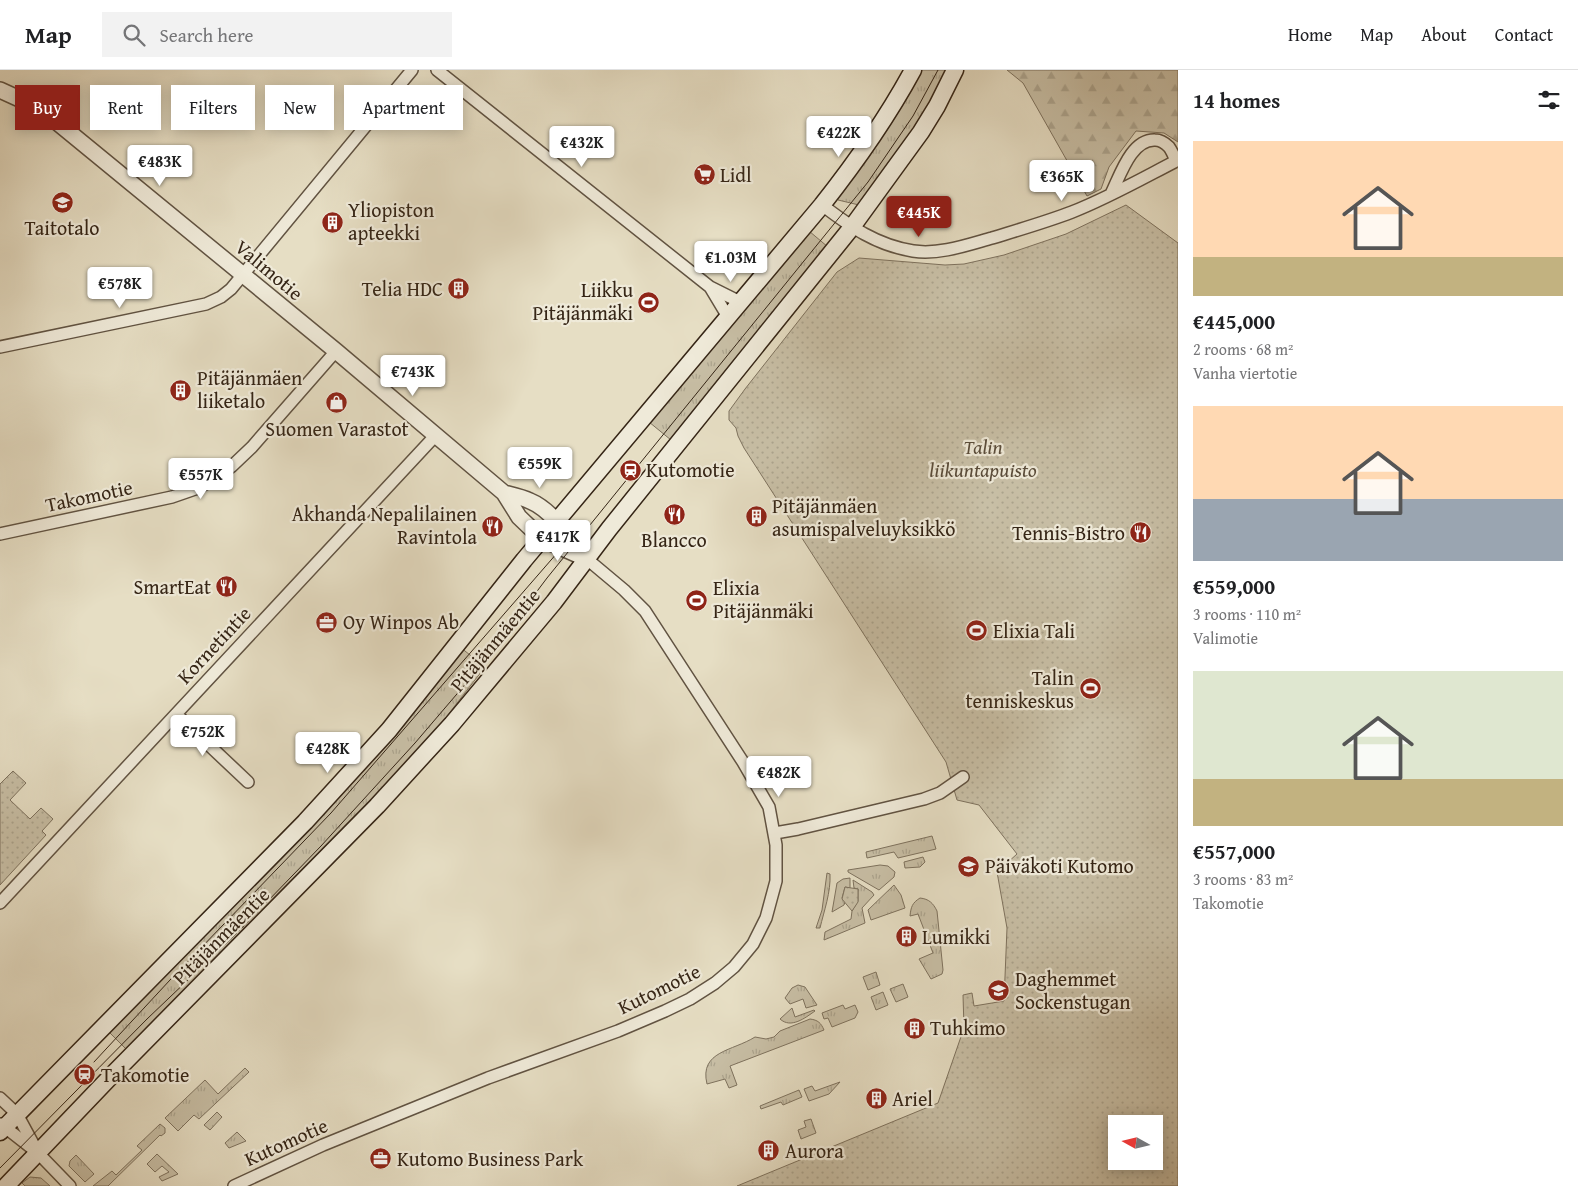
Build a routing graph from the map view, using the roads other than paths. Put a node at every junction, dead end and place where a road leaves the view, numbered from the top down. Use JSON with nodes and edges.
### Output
{"nodes":[{"id":1,"x":412,"y":70,"type":"edge"},
{"id":2,"x":437,"y":70,"type":"edge"},
{"id":3,"x":914,"y":70,"type":"edge"},
{"id":4,"x":955,"y":70,"type":"edge"},
{"id":5,"x":0,"y":90,"type":"edge"},
{"id":6,"x":1177,"y":160,"type":"edge"},
{"id":7,"x":1112,"y":194,"type":"junction"},
{"id":8,"x":822,"y":205,"type":"junction"},
{"id":9,"x":852,"y":227,"type":"junction"},
{"id":10,"x":243,"y":274,"type":"junction"},
{"id":11,"x":710,"y":288,"type":"junction"},
{"id":12,"x":740,"y":302,"type":"junction"},
{"id":13,"x":728,"y":317,"type":"junction"},
{"id":14,"x":0,"y":347,"type":"edge"},
{"id":15,"x":336,"y":351,"type":"junction"},
{"id":16,"x":435,"y":436,"type":"junction"},
{"id":17,"x":504,"y":493,"type":"junction"},
{"id":18,"x":557,"y":522,"type":"junction"},
{"id":19,"x":0,"y":534,"type":"edge"},
{"id":20,"x":542,"y":539,"type":"junction"},
{"id":21,"x":587,"y":559,"type":"junction"},
{"id":22,"x":176,"y":714,"type":"junction"},
{"id":23,"x":963,"y":777,"type":"dead end"},
{"id":24,"x":248,"y":782,"type":"dead end"},
{"id":25,"x":775,"y":833,"type":"junction"},
{"id":26,"x":0,"y":903,"type":"edge"},
{"id":27,"x":0,"y":1098,"type":"edge"},
{"id":28,"x":17,"y":1114,"type":"junction"},
{"id":29,"x":2,"y":1127,"type":"edge"},
{"id":30,"x":38,"y":1153,"type":"junction"},
{"id":31,"x":6,"y":1186,"type":"edge"},
{"id":32,"x":70,"y":1186,"type":"edge"},
{"id":33,"x":234,"y":1186,"type":"edge"}],
"edges":[{"from":1,"to":10,"type":"street"},
{"from":2,"to":11,"type":"street"},
{"from":3,"to":8,"type":"main road","name":"Pitäjänmäentie"},
{"from":4,"to":9,"type":"main road","name":"Pitäjänmäentie"},
{"from":5,"to":10,"type":"street","name":"Valimotie"},
{"from":6,"to":7,"type":"street"},
{"from":6,"to":7,"type":"street"},
{"from":7,"to":9,"type":"street"},
{"from":8,"to":9,"type":"street"},
{"from":8,"to":12,"type":"main road","name":"Pitäjänmäentie"},
{"from":9,"to":21,"type":"main road","name":"Pitäjänmäentie"},
{"from":10,"to":14,"type":"street"},
{"from":10,"to":15,"type":"street","name":"Valimotie"},
{"from":11,"to":12,"type":"street"},
{"from":11,"to":13,"type":"street"},
{"from":12,"to":13,"type":"main road","name":"Pitäjänmäentie"},
{"from":13,"to":18,"type":"main road","name":"Pitäjänmäentie"},
{"from":15,"to":16,"type":"street","name":"Valimotie"},
{"from":15,"to":19,"type":"street","name":"Takomotie"},
{"from":16,"to":17,"type":"street","name":"Valimotie"},
{"from":16,"to":22,"type":"street","name":"Kornetintie"},
{"from":17,"to":18,"type":"street","name":"Valimotie"},
{"from":17,"to":20,"type":"street","name":"Valimotie"},
{"from":18,"to":20,"type":"main road","name":"Pitäjänmäentie"},
{"from":18,"to":21,"type":"street","name":"Valimotie"},
{"from":20,"to":21,"type":"street","name":"Valimotie"},
{"from":20,"to":28,"type":"main road","name":"Pitäjänmäentie"},
{"from":21,"to":25,"type":"street","name":"Kutomotie"},
{"from":21,"to":30,"type":"main road","name":"Pitäjänmäentie"},
{"from":22,"to":24,"type":"street"},
{"from":22,"to":26,"type":"street","name":"Kornetintie"},
{"from":23,"to":25,"type":"street"},
{"from":25,"to":33,"type":"street","name":"Kutomotie"},
{"from":27,"to":28,"type":"street"},
{"from":28,"to":29,"type":"main road","name":"Pitäjänmäentie"},
{"from":28,"to":30,"type":"street"},
{"from":29,"to":30,"type":"street"},
{"from":30,"to":31,"type":"main road","name":"Pitäjänmäentie"},
{"from":30,"to":32,"type":"street"}]}
